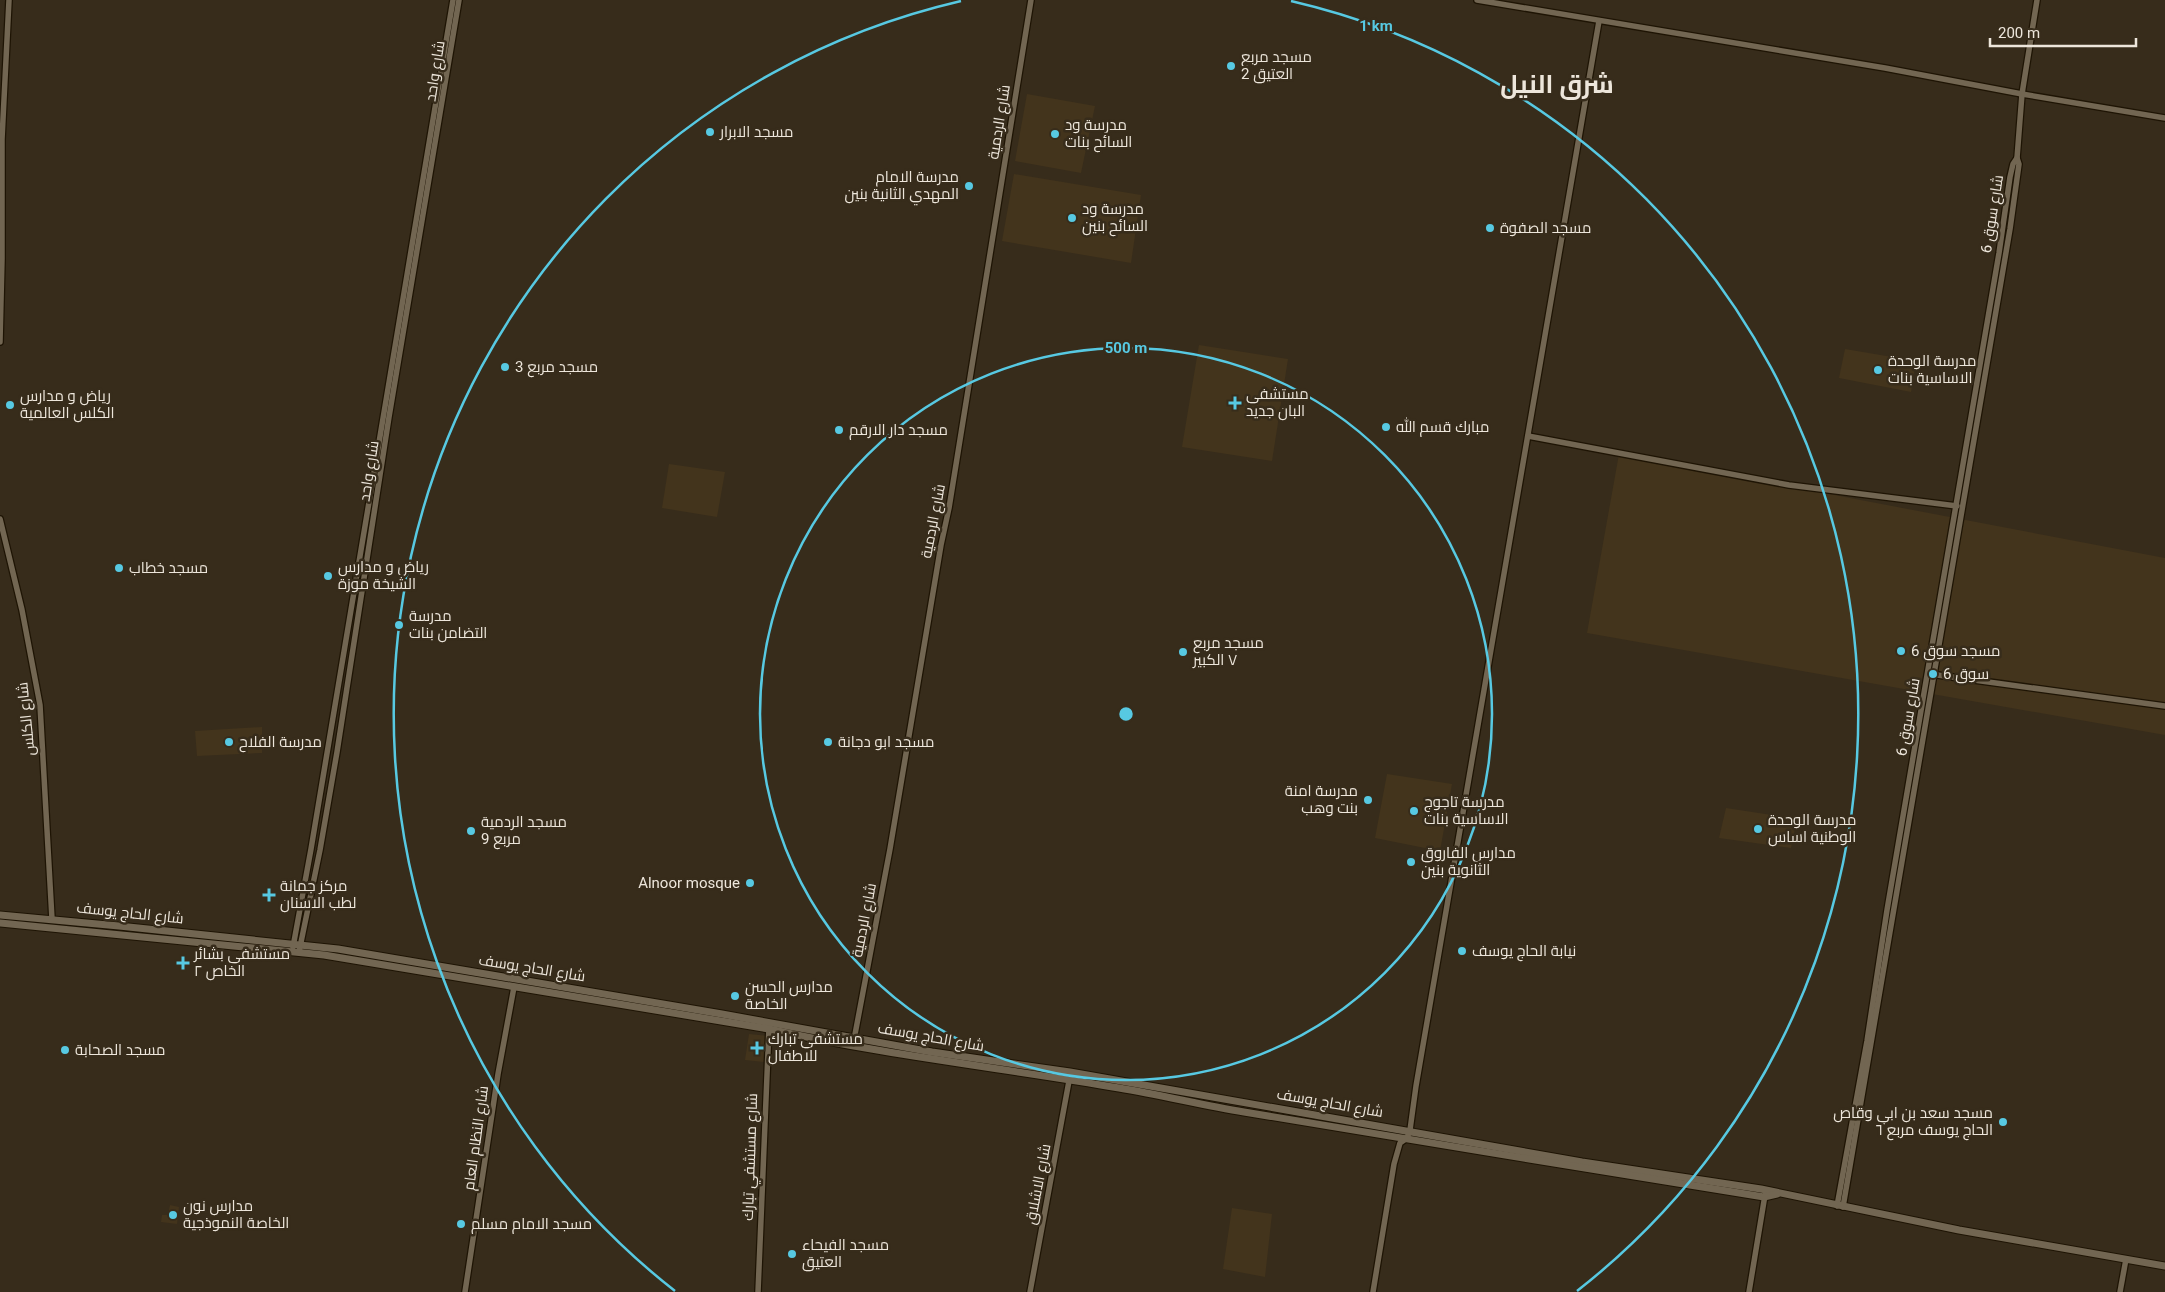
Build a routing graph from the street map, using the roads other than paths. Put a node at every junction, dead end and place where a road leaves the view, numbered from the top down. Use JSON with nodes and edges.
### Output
{"nodes":[{"id":1,"x":9,"y":0,"type":"edge"},
{"id":2,"x":454,"y":0,"type":"edge"},
{"id":3,"x":459,"y":0,"type":"edge"},
{"id":4,"x":1031,"y":0,"type":"edge"},
{"id":5,"x":1477,"y":0,"type":"edge"},
{"id":6,"x":2038,"y":0,"type":"edge"},
{"id":7,"x":1599,"y":21,"type":"junction"},
{"id":8,"x":2022,"y":94,"type":"junction"},
{"id":9,"x":440,"y":95,"type":"junction"},
{"id":10,"x":2165,"y":118,"type":"edge"},
{"id":11,"x":409,"y":286,"type":"junction"},
{"id":12,"x":0,"y":342,"type":"edge"},
{"id":13,"x":1528,"y":436,"type":"junction"},
{"id":14,"x":1959,"y":506,"type":"junction"},
{"id":15,"x":0,"y":519,"type":"edge"},
{"id":16,"x":342,"y":661,"type":"junction"},
{"id":17,"x":352,"y":662,"type":"junction"},
{"id":18,"x":1931,"y":674,"type":"junction"},
{"id":19,"x":2165,"y":706,"type":"edge"},
{"id":20,"x":0,"y":915,"type":"edge"},
{"id":21,"x":52,"y":920,"type":"junction"},
{"id":22,"x":0,"y":922,"type":"edge"},
{"id":23,"x":296,"y":948,"type":"junction"},
{"id":24,"x":514,"y":987,"type":"junction"},
{"id":25,"x":769,"y":1026,"type":"junction"},
{"id":26,"x":854,"y":1041,"type":"junction"},
{"id":27,"x":1069,"y":1080,"type":"junction"},
{"id":28,"x":1410,"y":1130,"type":"junction"},
{"id":29,"x":1407,"y":1138,"type":"junction"},
{"id":30,"x":1765,"y":1194,"type":"junction"},
{"id":31,"x":1840,"y":1206,"type":"junction"},
{"id":32,"x":2126,"y":1259,"type":"junction"},
{"id":33,"x":2165,"y":1266,"type":"edge"},
{"id":34,"x":465,"y":1292,"type":"edge"},
{"id":35,"x":758,"y":1292,"type":"edge"},
{"id":36,"x":1030,"y":1292,"type":"edge"},
{"id":37,"x":1373,"y":1292,"type":"edge"},
{"id":38,"x":1749,"y":1292,"type":"edge"},
{"id":39,"x":2120,"y":1292,"type":"edge"}],
"edges":[{"from":1,"to":12,"type":"street"},
{"from":2,"to":9,"type":"street","name":"شارع واحد"},
{"from":3,"to":9,"type":"street","name":"شارع واحد"},
{"from":4,"to":26,"type":"street","name":"شارع الردمية"},
{"from":5,"to":7,"type":"street"},
{"from":6,"to":8,"type":"street","name":"شارع سوق 6"},
{"from":7,"to":8,"type":"street"},
{"from":7,"to":13,"type":"street"},
{"from":8,"to":10,"type":"street"},
{"from":8,"to":14,"type":"street","name":"شارع سوق 6"},
{"from":9,"to":11,"type":"street","name":"شارع واحد"},
{"from":11,"to":16,"type":"street","name":"شارع واحد"},
{"from":11,"to":17,"type":"street","name":"شارع واحد"},
{"from":13,"to":14,"type":"street"},
{"from":13,"to":28,"type":"street"},
{"from":14,"to":18,"type":"street","name":"شارع سوق 6"},
{"from":15,"to":21,"type":"street","name":"شارع الكلس"},
{"from":16,"to":17,"type":"street"},
{"from":16,"to":23,"type":"street","name":"شارع واحد"},
{"from":17,"to":23,"type":"street","name":"شارع واحد"},
{"from":18,"to":19,"type":"street"},
{"from":18,"to":31,"type":"street","name":"شارع سوق 6"},
{"from":20,"to":21,"type":"main road","name":"شارع الحاج يوسف"},
{"from":21,"to":23,"type":"main road","name":"شارع الحاج يوسف"},
{"from":22,"to":23,"type":"main road","name":"شارع الحاج يوسف"},
{"from":23,"to":24,"type":"main road","name":"شارع الحاج يوسف"},
{"from":23,"to":25,"type":"main road","name":"شارع الحاج يوسف"},
{"from":24,"to":25,"type":"main road","name":"شارع الحاج يوسف"},
{"from":24,"to":34,"type":"street","name":"شارع النظام العام"},
{"from":25,"to":26,"type":"main road","name":"شارع الحاج يوسف"},
{"from":25,"to":35,"type":"street","name":"شارع مستشفي تبارك"},
{"from":26,"to":27,"type":"main road","name":"شارع الحاج يوسف"},
{"from":26,"to":28,"type":"main road","name":"شارع الحاج يوسف"},
{"from":27,"to":29,"type":"main road","name":"شارع الحاج يوسف"},
{"from":27,"to":36,"type":"street","name":"شارع الاشلاق"},
{"from":28,"to":29,"type":"street"},
{"from":28,"to":30,"type":"main road","name":"شارع الحاج يوسف"},
{"from":29,"to":30,"type":"main road","name":"شارع الحاج يوسف"},
{"from":29,"to":37,"type":"street"},
{"from":30,"to":31,"type":"main road"},
{"from":30,"to":38,"type":"street"},
{"from":31,"to":32,"type":"main road"},
{"from":32,"to":33,"type":"main road"},
{"from":32,"to":39,"type":"street"}]}
